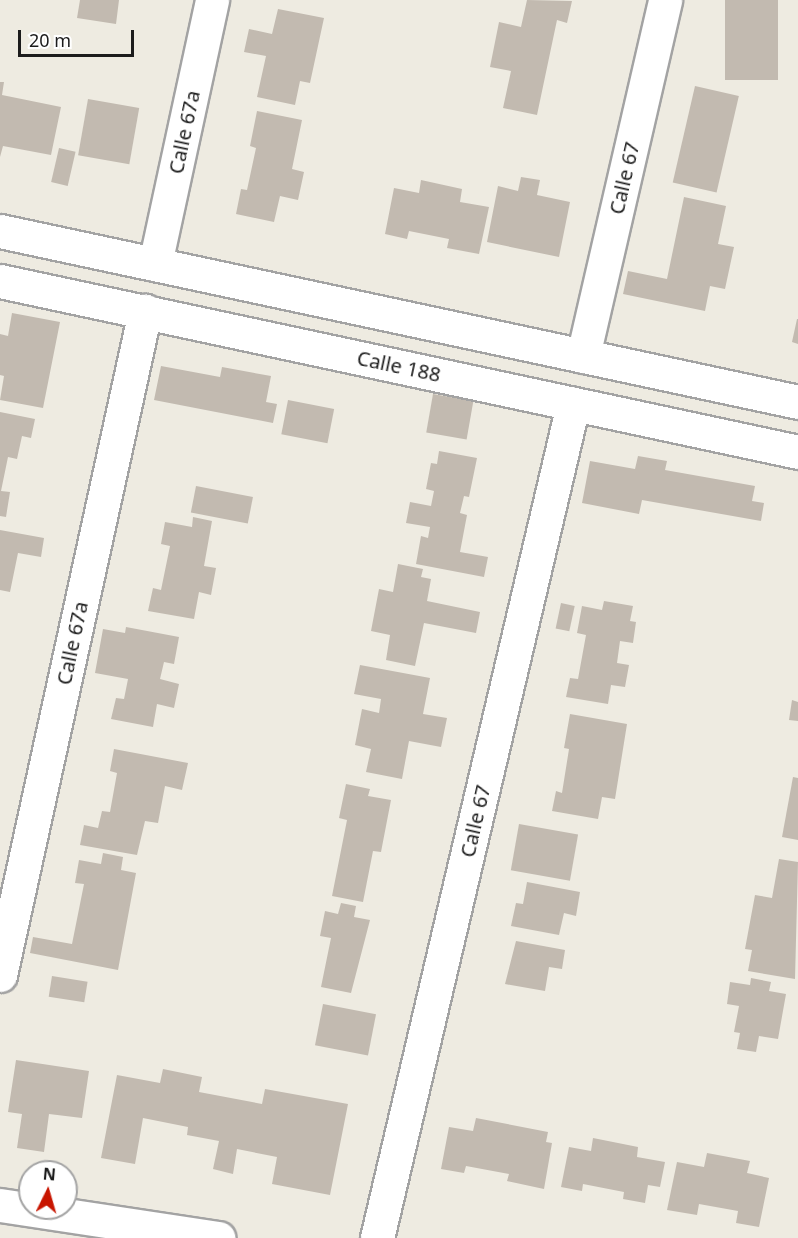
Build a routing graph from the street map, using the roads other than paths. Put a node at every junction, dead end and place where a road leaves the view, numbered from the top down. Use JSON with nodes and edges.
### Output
{"nodes":[{"id":1,"x":212,"y":0,"type":"edge"},
{"id":2,"x":665,"y":0,"type":"edge"},
{"id":3,"x":0,"y":231,"type":"edge"},
{"id":4,"x":155,"y":264,"type":"junction"},
{"id":5,"x":0,"y":281,"type":"edge"},
{"id":6,"x":145,"y":311,"type":"junction"},
{"id":7,"x":583,"y":356,"type":"junction"},
{"id":8,"x":798,"y":402,"type":"edge"},
{"id":9,"x":573,"y":404,"type":"junction"},
{"id":10,"x":798,"y":452,"type":"edge"},
{"id":11,"x":0,"y":975,"type":"edge"},
{"id":12,"x":0,"y":1205,"type":"edge"},
{"id":13,"x":219,"y":1238,"type":"edge"},
{"id":14,"x":377,"y":1238,"type":"edge"}],
"edges":[{"from":1,"to":4,"type":"street","name":"Calle 67a"},
{"from":2,"to":7,"type":"street","name":"Calle 67"},
{"from":3,"to":4,"type":"street"},
{"from":4,"to":7,"type":"street"},
{"from":5,"to":6,"type":"street","name":"Calle 188"},
{"from":6,"to":9,"type":"street","name":"Calle 188"},
{"from":6,"to":11,"type":"street","name":"Calle 67a"},
{"from":7,"to":8,"type":"street"},
{"from":9,"to":10,"type":"street","name":"Calle 188"},
{"from":9,"to":14,"type":"street","name":"Calle 67"},
{"from":12,"to":13,"type":"street"}]}
